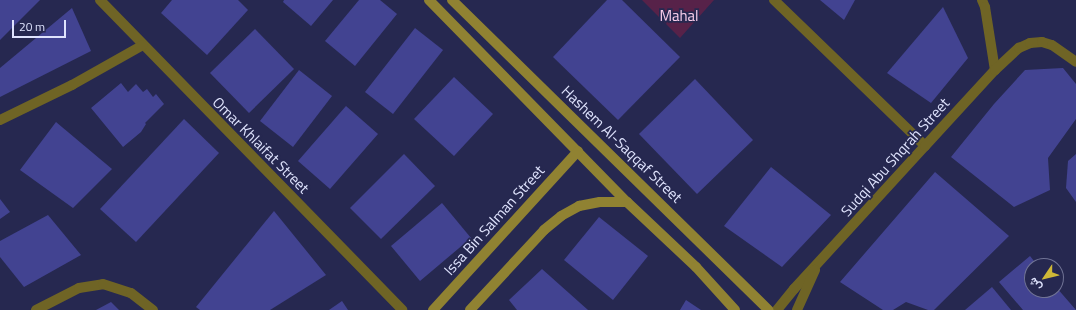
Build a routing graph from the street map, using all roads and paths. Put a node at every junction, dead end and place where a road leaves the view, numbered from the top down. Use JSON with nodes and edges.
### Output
{"nodes":[{"id":1,"x":100,"y":0,"type":"edge"},
{"id":2,"x":429,"y":0,"type":"edge"},
{"id":3,"x":452,"y":0,"type":"edge"},
{"id":4,"x":774,"y":0,"type":"edge"},
{"id":5,"x":982,"y":0,"type":"edge"},
{"id":6,"x":143,"y":45,"type":"junction"},
{"id":7,"x":1076,"y":62,"type":"edge"},
{"id":8,"x":995,"y":70,"type":"junction"},
{"id":9,"x":0,"y":120,"type":"edge"},
{"id":10,"x":925,"y":146,"type":"junction"},
{"id":11,"x":578,"y":151,"type":"junction"},
{"id":12,"x":627,"y":202,"type":"junction"},
{"id":13,"x":817,"y":265,"type":"junction"},
{"id":14,"x":36,"y":310,"type":"edge"},
{"id":15,"x":153,"y":310,"type":"edge"},
{"id":16,"x":402,"y":310,"type":"edge"},
{"id":17,"x":433,"y":310,"type":"edge"},
{"id":18,"x":470,"y":310,"type":"edge"},
{"id":19,"x":734,"y":310,"type":"edge"},
{"id":20,"x":769,"y":310,"type":"edge"},
{"id":21,"x":777,"y":310,"type":"edge"},
{"id":22,"x":797,"y":310,"type":"edge"}],
"edges":[{"from":1,"to":6,"type":"street","name":"Omar Khlaifat Street"},
{"from":2,"to":11,"type":"street"},
{"from":3,"to":20,"type":"street","name":"Hashem Al-Saqqaf Street"},
{"from":4,"to":10,"type":"street"},
{"from":5,"to":8,"type":"street"},
{"from":6,"to":9,"type":"street"},
{"from":6,"to":16,"type":"street","name":"Omar Khlaifat Street"},
{"from":7,"to":8,"type":"street","name":"Sudqi Abu Shqrah Street"},
{"from":8,"to":10,"type":"street","name":"Sudqi Abu Shqrah Street"},
{"from":10,"to":13,"type":"street","name":"Sudqi Abu Shqrah Street"},
{"from":11,"to":12,"type":"street"},
{"from":11,"to":17,"type":"street","name":"Issa Bin Salman Street"},
{"from":12,"to":18,"type":"street"},
{"from":12,"to":19,"type":"street"},
{"from":13,"to":21,"type":"street","name":"Sudqi Abu Shqrah Street"},
{"from":13,"to":22,"type":"street","name":"Sudqi Abu Shqrah Street"},
{"from":14,"to":15,"type":"street"}]}
